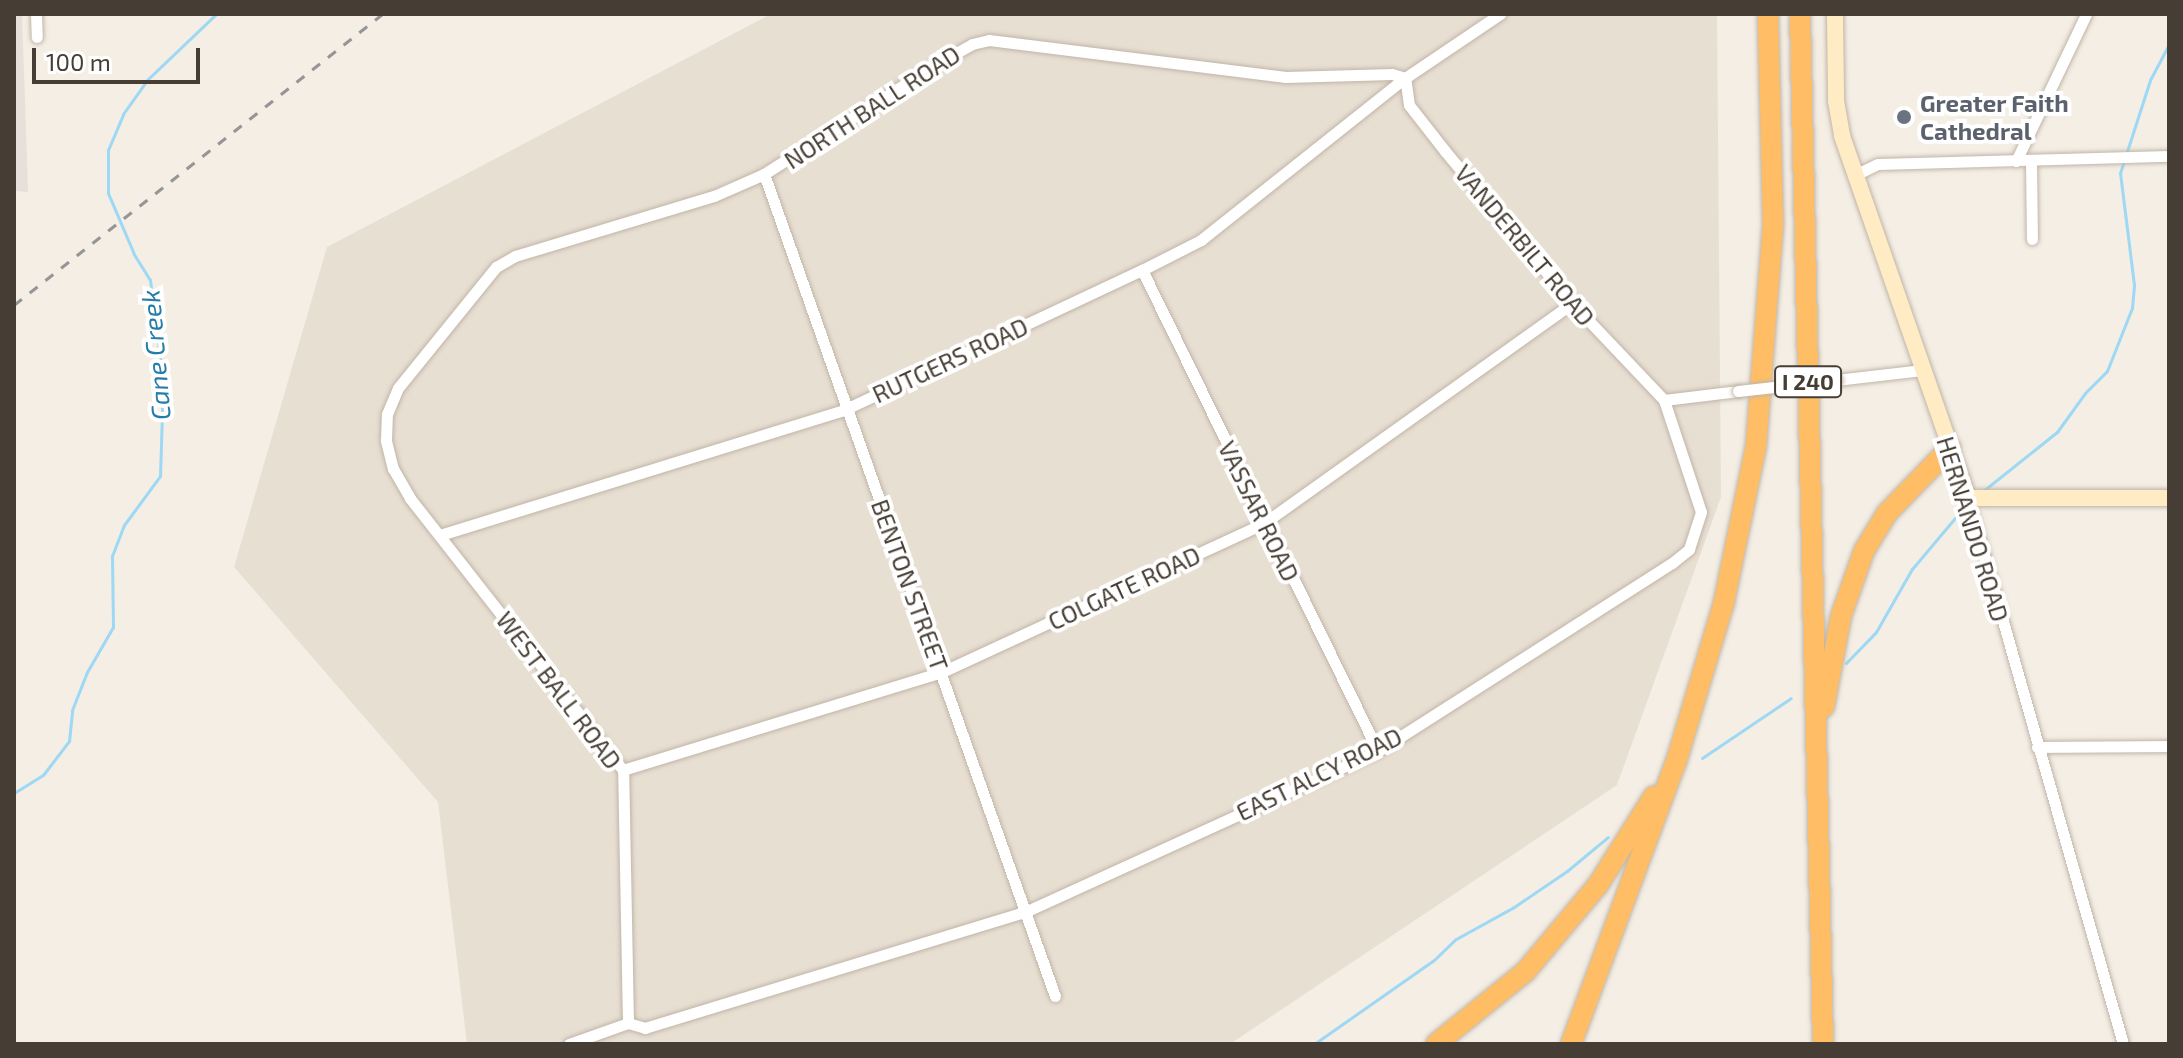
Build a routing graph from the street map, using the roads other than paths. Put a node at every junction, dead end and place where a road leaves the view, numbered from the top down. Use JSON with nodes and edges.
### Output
{"nodes":[{"id":1,"x":36,"y":14,"type":"edge"},
{"id":2,"x":1500,"y":14,"type":"edge"},
{"id":3,"x":1768,"y":14,"type":"edge"},
{"id":4,"x":1800,"y":14,"type":"edge"},
{"id":5,"x":1835,"y":14,"type":"edge"},
{"id":6,"x":2086,"y":14,"type":"edge"},
{"id":7,"x":37,"y":37,"type":"dead end"},
{"id":8,"x":1405,"y":78,"type":"junction"},
{"id":9,"x":2169,"y":156,"type":"edge"},
{"id":10,"x":2016,"y":161,"type":"junction"},
{"id":11,"x":2031,"y":161,"type":"junction"},
{"id":12,"x":764,"y":174,"type":"junction"},
{"id":13,"x":1855,"y":175,"type":"junction"},
{"id":14,"x":2032,"y":239,"type":"dead end"},
{"id":15,"x":1142,"y":270,"type":"junction"},
{"id":16,"x":1572,"y":303,"type":"junction"},
{"id":17,"x":1922,"y":370,"type":"junction"},
{"id":18,"x":1664,"y":400,"type":"junction"},
{"id":19,"x":846,"y":409,"type":"junction"},
{"id":20,"x":386,"y":440,"type":"joint"},
{"id":21,"x":1950,"y":448,"type":"junction"},
{"id":22,"x":1968,"y":498,"type":"junction"},
{"id":23,"x":2169,"y":498,"type":"edge"},
{"id":24,"x":1264,"y":523,"type":"junction"},
{"id":25,"x":440,"y":535,"type":"junction"},
{"id":26,"x":942,"y":672,"type":"junction"},
{"id":27,"x":2169,"y":746,"type":"edge"},
{"id":28,"x":2037,"y":747,"type":"junction"},
{"id":29,"x":1378,"y":751,"type":"junction"},
{"id":30,"x":1817,"y":751,"type":"junction"},
{"id":31,"x":1677,"y":759,"type":"junction"},
{"id":32,"x":623,"y":770,"type":"junction"},
{"id":33,"x":1025,"y":912,"type":"junction"},
{"id":34,"x":1055,"y":996,"type":"dead end"},
{"id":35,"x":628,"y":1023,"type":"junction"},
{"id":36,"x":569,"y":1044,"type":"edge"},
{"id":37,"x":1436,"y":1044,"type":"edge"},
{"id":38,"x":1571,"y":1044,"type":"edge"},
{"id":39,"x":1823,"y":1044,"type":"edge"},
{"id":40,"x":2123,"y":1044,"type":"edge"}],
"edges":[{"from":1,"to":7,"type":"street"},
{"from":2,"to":8,"type":"street"},
{"from":3,"to":31,"type":"highway","number":"I 240"},
{"from":4,"to":30,"type":"highway","number":"I 240"},
{"from":5,"to":13,"type":"main road","name":"HERNANDO ROAD"},
{"from":6,"to":10,"type":"street"},
{"from":8,"to":12,"type":"street","name":"NORTH BALL ROAD"},
{"from":8,"to":15,"type":"street","name":"RUTGERS ROAD"},
{"from":8,"to":16,"type":"street","name":"VANDERBILT ROAD"},
{"from":9,"to":11,"type":"street"},
{"from":10,"to":11,"type":"street"},
{"from":10,"to":13,"type":"street"},
{"from":11,"to":14,"type":"street"},
{"from":12,"to":19,"type":"street","name":"BENTON STREET"},
{"from":12,"to":20,"type":"street","name":"NORTH BALL ROAD"},
{"from":13,"to":17,"type":"main road","name":"HERNANDO ROAD"},
{"from":15,"to":19,"type":"street","name":"RUTGERS ROAD"},
{"from":15,"to":24,"type":"street","name":"VASSAR ROAD"},
{"from":16,"to":18,"type":"street","name":"VANDERBILT ROAD"},
{"from":16,"to":24,"type":"street","name":"COLGATE ROAD"},
{"from":17,"to":18,"type":"street","bridge":true},
{"from":17,"to":21,"type":"main road","name":"HERNANDO ROAD"},
{"from":18,"to":29,"type":"street","name":"EAST ALCY ROAD"},
{"from":19,"to":25,"type":"street","name":"RUTGERS ROAD"},
{"from":19,"to":26,"type":"street","name":"BENTON STREET"},
{"from":20,"to":25,"type":"street","name":"WEST BALL ROAD"},
{"from":21,"to":22,"type":"main road","name":"HERNANDO ROAD"},
{"from":21,"to":30,"type":"highway"},
{"from":22,"to":23,"type":"main road"},
{"from":22,"to":28,"type":"street","name":"HERNANDO ROAD"},
{"from":24,"to":26,"type":"street","name":"COLGATE ROAD"},
{"from":24,"to":29,"type":"street","name":"VASSAR ROAD"},
{"from":25,"to":32,"type":"street","name":"WEST BALL ROAD"},
{"from":26,"to":32,"type":"street","name":"COLGATE ROAD"},
{"from":26,"to":33,"type":"street","name":"BENTON STREET"},
{"from":27,"to":28,"type":"street"},
{"from":28,"to":40,"type":"street","name":"HERNANDO ROAD"},
{"from":29,"to":33,"type":"street","name":"EAST ALCY ROAD"},
{"from":30,"to":39,"type":"highway","number":"I 240"},
{"from":31,"to":37,"type":"highway"},
{"from":31,"to":38,"type":"highway","number":"I 240"},
{"from":32,"to":35,"type":"street","name":"WEST BALL ROAD"},
{"from":33,"to":34,"type":"street","name":"BENTON STREET"},
{"from":33,"to":35,"type":"street","name":"EAST ALCY ROAD"},
{"from":35,"to":36,"type":"street","name":"EAST ALCY ROAD"}]}
